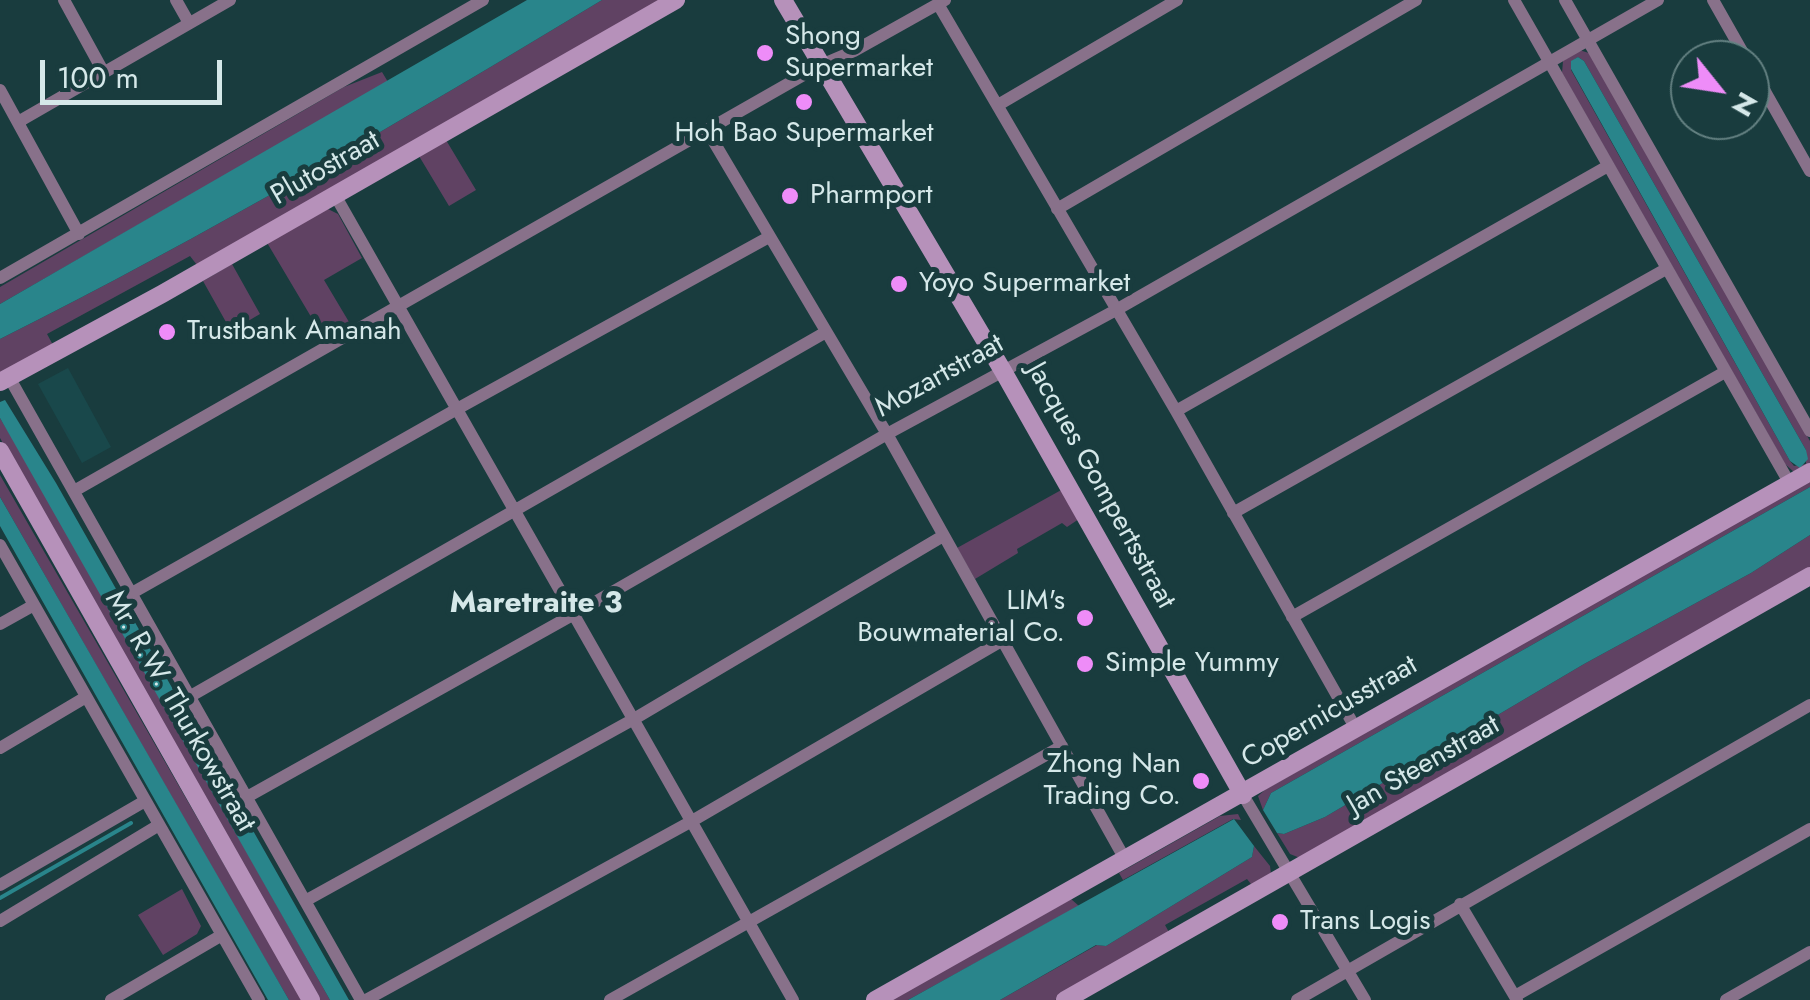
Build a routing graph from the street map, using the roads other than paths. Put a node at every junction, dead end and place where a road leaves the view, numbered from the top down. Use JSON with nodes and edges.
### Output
{"nodes":[{"id":1,"x":64,"y":0,"type":"edge"},
{"id":2,"x":176,"y":0,"type":"edge"},
{"id":3,"x":230,"y":0,"type":"edge"},
{"id":4,"x":483,"y":0,"type":"edge"},
{"id":5,"x":676,"y":0,"type":"edge"},
{"id":6,"x":783,"y":0,"type":"edge"},
{"id":7,"x":1178,"y":0,"type":"edge"},
{"id":8,"x":1416,"y":0,"type":"edge"},
{"id":9,"x":1514,"y":0,"type":"edge"},
{"id":10,"x":1565,"y":0,"type":"edge"},
{"id":11,"x":1658,"y":0,"type":"edge"},
{"id":12,"x":1713,"y":0,"type":"edge"},
{"id":13,"x":941,"y":2,"type":"edge"},
{"id":14,"x":189,"y":23,"type":"junction"},
{"id":15,"x":1587,"y":38,"type":"junction"},
{"id":16,"x":1735,"y":40,"type":"edge"},
{"id":17,"x":1550,"y":61,"type":"junction"},
{"id":18,"x":822,"y":65,"type":"junction"},
{"id":19,"x":104,"y":73,"type":"junction"},
{"id":20,"x":0,"y":90,"type":"edge"},
{"id":21,"x":1770,"y":101,"type":"edge"},
{"id":22,"x":998,"y":105,"type":"junction"},
{"id":23,"x":18,"y":122,"type":"junction"},
{"id":24,"x":708,"y":132,"type":"junction"},
{"id":25,"x":1608,"y":166,"type":"junction"},
{"id":26,"x":1810,"y":171,"type":"edge"},
{"id":27,"x":335,"y":195,"type":"junction"},
{"id":28,"x":1057,"y":210,"type":"junction"},
{"id":29,"x":79,"y":234,"type":"junction"},
{"id":30,"x":769,"y":237,"type":"junction"},
{"id":31,"x":1666,"y":270,"type":"junction"},
{"id":32,"x":0,"y":278,"type":"edge"},
{"id":33,"x":399,"y":307,"type":"junction"},
{"id":34,"x":1116,"y":310,"type":"junction"},
{"id":35,"x":826,"y":332,"type":"junction"},
{"id":36,"x":1003,"y":371,"type":"junction"},
{"id":37,"x":1724,"y":372,"type":"junction"},
{"id":38,"x":4,"y":379,"type":"edge"},
{"id":39,"x":456,"y":409,"type":"junction"},
{"id":40,"x":1176,"y":411,"type":"junction"},
{"id":41,"x":1810,"y":431,"type":"edge"},
{"id":42,"x":887,"y":434,"type":"junction"},
{"id":43,"x":0,"y":451,"type":"edge"},
{"id":44,"x":1810,"y":472,"type":"edge"},
{"id":45,"x":1790,"y":484,"type":"junction"},
{"id":46,"x":74,"y":492,"type":"junction"},
{"id":47,"x":517,"y":511,"type":"junction"},
{"id":48,"x":1234,"y":513,"type":"junction"},
{"id":49,"x":943,"y":536,"type":"junction"},
{"id":50,"x":0,"y":545,"type":"edge"},
{"id":51,"x":1810,"y":576,"type":"edge"},
{"id":52,"x":132,"y":593,"type":"junction"},
{"id":53,"x":34,"y":605,"type":"junction"},
{"id":54,"x":576,"y":613,"type":"junction"},
{"id":55,"x":1292,"y":616,"type":"junction"},
{"id":56,"x":0,"y":624,"type":"edge"},
{"id":57,"x":1003,"y":640,"type":"junction"},
{"id":58,"x":86,"y":696,"type":"junction"},
{"id":59,"x":190,"y":697,"type":"junction"},
{"id":60,"x":1810,"y":705,"type":"edge"},
{"id":61,"x":634,"y":718,"type":"junction"},
{"id":62,"x":1356,"y":729,"type":"junction"},
{"id":63,"x":1062,"y":746,"type":"junction"},
{"id":64,"x":0,"y":748,"type":"edge"},
{"id":65,"x":247,"y":797,"type":"junction"},
{"id":66,"x":1246,"y":799,"type":"junction"},
{"id":67,"x":146,"y":801,"type":"junction"},
{"id":68,"x":692,"y":821,"type":"junction"},
{"id":69,"x":159,"y":825,"type":"junction"},
{"id":70,"x":1810,"y":830,"type":"edge"},
{"id":71,"x":1126,"y":860,"type":"junction"},
{"id":72,"x":1286,"y":870,"type":"junction"},
{"id":73,"x":0,"y":885,"type":"edge"},
{"id":74,"x":305,"y":901,"type":"junction"},
{"id":75,"x":1460,"y":904,"type":"junction"},
{"id":76,"x":0,"y":921,"type":"edge"},
{"id":77,"x":749,"y":922,"type":"junction"},
{"id":78,"x":222,"y":935,"type":"junction"},
{"id":79,"x":1810,"y":952,"type":"edge"},
{"id":80,"x":1348,"y":970,"type":"junction"},
{"id":81,"x":1516,"y":998,"type":"edge"},
{"id":82,"x":112,"y":1000,"type":"edge"},
{"id":83,"x":259,"y":1000,"type":"edge"},
{"id":84,"x":311,"y":1000,"type":"edge"},
{"id":85,"x":364,"y":1000,"type":"edge"},
{"id":86,"x":610,"y":1000,"type":"edge"},
{"id":87,"x":793,"y":1000,"type":"edge"},
{"id":88,"x":875,"y":1000,"type":"edge"},
{"id":89,"x":1065,"y":1000,"type":"edge"},
{"id":90,"x":1296,"y":1000,"type":"edge"},
{"id":91,"x":1365,"y":1000,"type":"edge"},
{"id":92,"x":1726,"y":1000,"type":"edge"}],
"edges":[{"from":1,"to":19,"type":"street"},
{"from":2,"to":14,"type":"street"},
{"from":3,"to":14,"type":"street"},
{"from":4,"to":29,"type":"street"},
{"from":5,"to":27,"type":"street","name":"Plutostraat"},
{"from":6,"to":18,"type":"street","name":"Jacques Gompertsstraat"},
{"from":7,"to":22,"type":"street"},
{"from":8,"to":28,"type":"street"},
{"from":9,"to":17,"type":"street"},
{"from":10,"to":15,"type":"street"},
{"from":11,"to":15,"type":"street","name":"Mozartstraat"},
{"from":12,"to":16,"type":"street"},
{"from":13,"to":18,"type":"street"},
{"from":13,"to":22,"type":"street"},
{"from":14,"to":19,"type":"street"},
{"from":15,"to":17,"type":"street","name":"Mozartstraat"},
{"from":15,"to":41,"type":"street"},
{"from":17,"to":25,"type":"street"},
{"from":17,"to":34,"type":"street","name":"Mozartstraat"},
{"from":18,"to":24,"type":"street"},
{"from":18,"to":36,"type":"street","name":"Jacques Gompertsstraat"},
{"from":19,"to":23,"type":"street"},
{"from":20,"to":23,"type":"street"},
{"from":21,"to":26,"type":"street"},
{"from":22,"to":28,"type":"street"},
{"from":23,"to":29,"type":"street"},
{"from":24,"to":30,"type":"street"},
{"from":24,"to":33,"type":"street"},
{"from":25,"to":31,"type":"street"},
{"from":25,"to":40,"type":"street"},
{"from":27,"to":33,"type":"street"},
{"from":27,"to":38,"type":"street","name":"Plutostraat"},
{"from":28,"to":34,"type":"street"},
{"from":29,"to":32,"type":"street"},
{"from":30,"to":35,"type":"street"},
{"from":30,"to":39,"type":"street"},
{"from":31,"to":37,"type":"street"},
{"from":31,"to":48,"type":"street"},
{"from":33,"to":39,"type":"street"},
{"from":33,"to":46,"type":"street"},
{"from":34,"to":36,"type":"street","name":"Mozartstraat"},
{"from":34,"to":40,"type":"street"},
{"from":35,"to":42,"type":"street"},
{"from":35,"to":47,"type":"street"},
{"from":36,"to":42,"type":"street","name":"Mozartstraat"},
{"from":36,"to":66,"type":"street","name":"Jacques Gompertsstraat"},
{"from":37,"to":45,"type":"street"},
{"from":37,"to":55,"type":"street"},
{"from":38,"to":46,"type":"street"},
{"from":39,"to":47,"type":"street"},
{"from":39,"to":52,"type":"street"},
{"from":40,"to":48,"type":"street"},
{"from":42,"to":49,"type":"street"},
{"from":42,"to":54,"type":"street","name":"Mozartstraat"},
{"from":43,"to":84,"type":"street","name":"Mr. R.W. Thurkowstraat"},
{"from":44,"to":45,"type":"street","name":"Copernicusstraat"},
{"from":45,"to":62,"type":"street","name":"Copernicusstraat"},
{"from":46,"to":52,"type":"street"},
{"from":47,"to":54,"type":"street"},
{"from":47,"to":59,"type":"street"},
{"from":48,"to":55,"type":"street"},
{"from":49,"to":57,"type":"street"},
{"from":49,"to":61,"type":"street"},
{"from":50,"to":53,"type":"street"},
{"from":51,"to":72,"type":"street","name":"Jan Steenstraat"},
{"from":52,"to":59,"type":"street"},
{"from":53,"to":56,"type":"street"},
{"from":53,"to":58,"type":"street"},
{"from":54,"to":61,"type":"street"},
{"from":54,"to":65,"type":"street","name":"Mozartstraat"},
{"from":55,"to":62,"type":"street"},
{"from":57,"to":63,"type":"street"},
{"from":57,"to":68,"type":"street"},
{"from":58,"to":64,"type":"street"},
{"from":58,"to":67,"type":"street"},
{"from":59,"to":65,"type":"street"},
{"from":60,"to":75,"type":"street"},
{"from":61,"to":68,"type":"street"},
{"from":61,"to":74,"type":"street"},
{"from":62,"to":66,"type":"street","name":"Copernicusstraat"},
{"from":63,"to":71,"type":"street"},
{"from":63,"to":77,"type":"street"},
{"from":65,"to":74,"type":"street"},
{"from":66,"to":71,"type":"street","name":"Copernicusstraat"},
{"from":66,"to":72,"type":"street","name":"Jacques Gompertsstraat"},
{"from":67,"to":69,"type":"street"},
{"from":67,"to":73,"type":"street"},
{"from":68,"to":77,"type":"street"},
{"from":68,"to":85,"type":"street"},
{"from":69,"to":76,"type":"street"},
{"from":69,"to":78,"type":"street"},
{"from":70,"to":81,"type":"street"},
{"from":71,"to":88,"type":"street","name":"Copernicusstraat"},
{"from":72,"to":80,"type":"street","name":"Jacques Gompertsstraat"},
{"from":72,"to":89,"type":"street","name":"Jan Steenstraat"},
{"from":74,"to":85,"type":"street"},
{"from":75,"to":80,"type":"street"},
{"from":75,"to":81,"type":"street"},
{"from":77,"to":86,"type":"street"},
{"from":77,"to":87,"type":"street"},
{"from":78,"to":82,"type":"street"},
{"from":78,"to":83,"type":"street"},
{"from":79,"to":92,"type":"street"},
{"from":80,"to":90,"type":"street"},
{"from":80,"to":91,"type":"street","name":"Jacques Gompertsstraat"}]}
